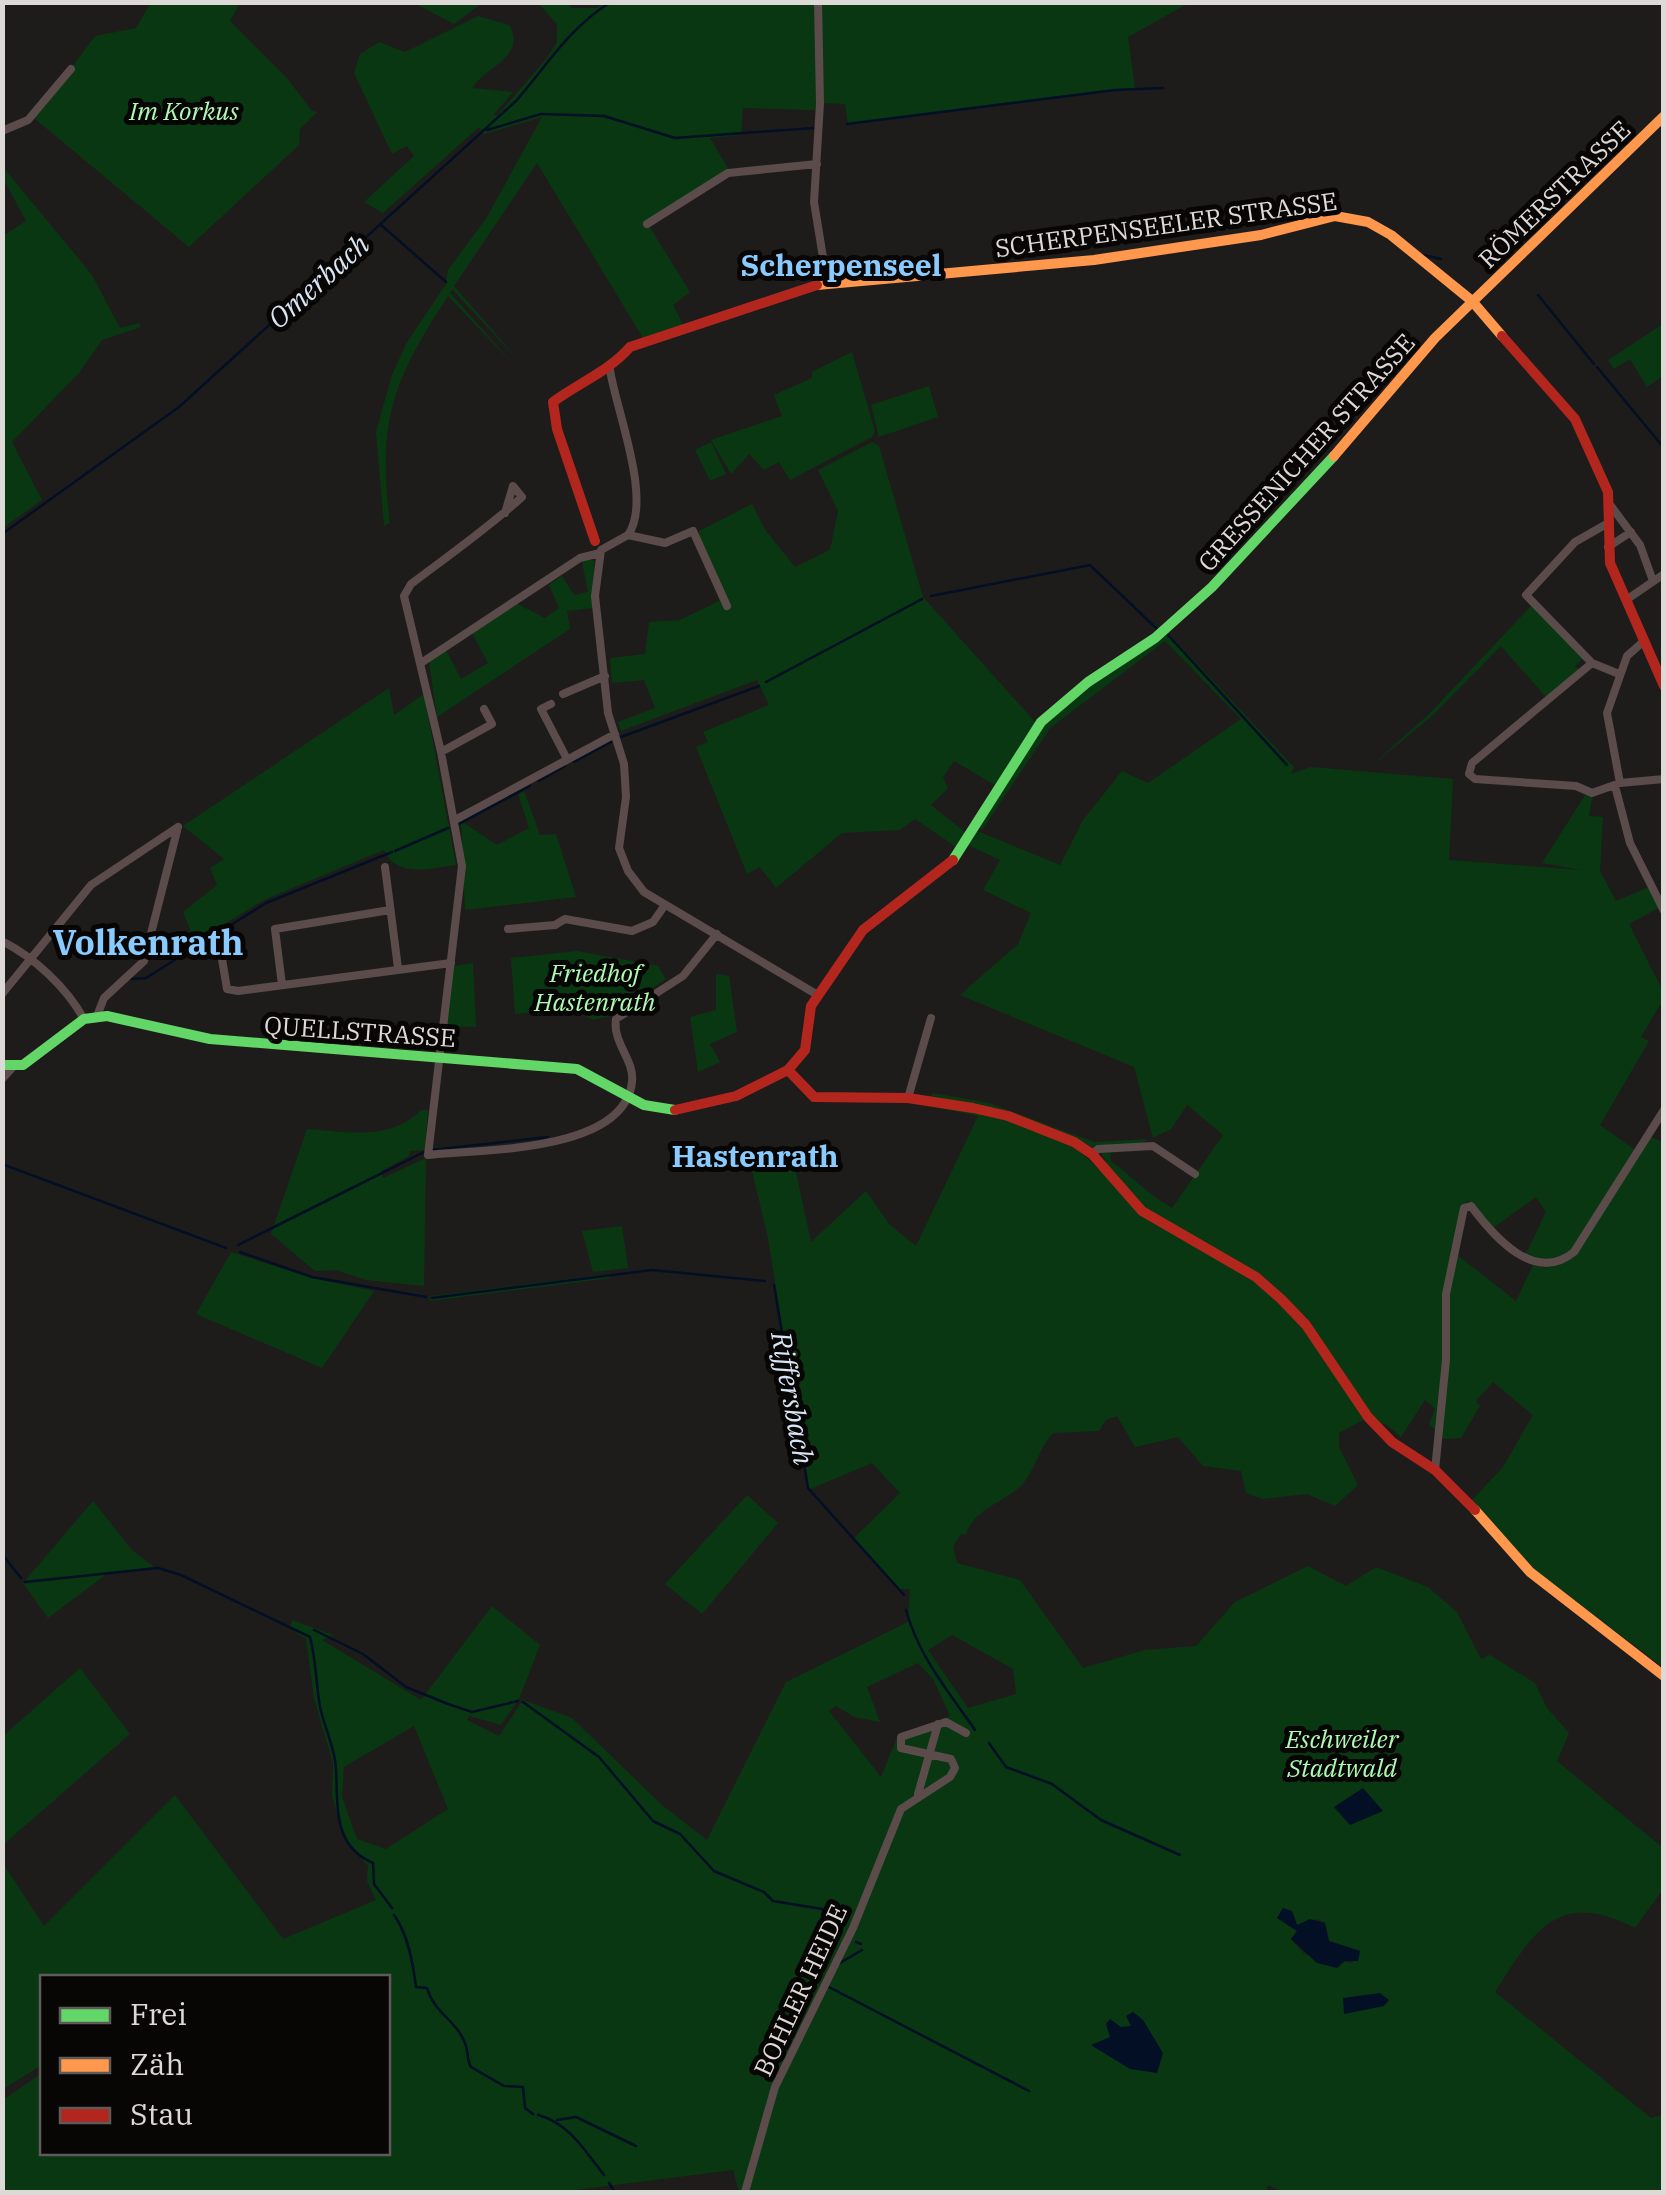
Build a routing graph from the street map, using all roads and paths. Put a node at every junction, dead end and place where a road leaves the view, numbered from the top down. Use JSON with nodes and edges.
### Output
{"nodes":[{"id":1,"x":818,"y":2,"type":"edge"},
{"id":2,"x":70,"y":69,"type":"dead end"},
{"id":3,"x":1664,"y":116,"type":"edge"},
{"id":4,"x":2,"y":131,"type":"edge"},
{"id":5,"x":817,"y":164,"type":"junction"},
{"id":6,"x":647,"y":224,"type":"dead end"},
{"id":7,"x":828,"y":282,"type":"junction"},
{"id":8,"x":1472,"y":301,"type":"junction"},
{"id":9,"x":610,"y":370,"type":"junction"},
{"id":10,"x":1611,"y":506,"type":"junction"},
{"id":11,"x":505,"y":513,"type":"dead end"},
{"id":12,"x":1610,"y":522,"type":"junction"},
{"id":13,"x":1631,"y":532,"type":"junction"},
{"id":14,"x":628,"y":535,"type":"junction"},
{"id":15,"x":597,"y":547,"type":"junction"},
{"id":16,"x":1608,"y":548,"type":"junction"},
{"id":17,"x":1664,"y":574,"type":"edge"},
{"id":18,"x":1653,"y":581,"type":"junction"},
{"id":19,"x":1626,"y":592,"type":"junction"},
{"id":20,"x":727,"y":606,"type":"dead end"},
{"id":21,"x":1644,"y":641,"type":"junction"},
{"id":22,"x":421,"y":663,"type":"junction"},
{"id":23,"x":1592,"y":663,"type":"junction"},
{"id":24,"x":1619,"y":674,"type":"junction"},
{"id":25,"x":605,"y":676,"type":"junction"},
{"id":26,"x":1664,"y":686,"type":"edge"},
{"id":27,"x":563,"y":694,"type":"dead end"},
{"id":28,"x":551,"y":704,"type":"dead end"},
{"id":29,"x":484,"y":709,"type":"dead end"},
{"id":30,"x":541,"y":709,"type":"junction"},
{"id":31,"x":530,"y":715,"type":"dead end"},
{"id":32,"x":614,"y":734,"type":"junction"},
{"id":33,"x":441,"y":752,"type":"junction"},
{"id":34,"x":567,"y":759,"type":"junction"},
{"id":35,"x":1664,"y":779,"type":"edge"},
{"id":36,"x":1618,"y":784,"type":"junction"},
{"id":37,"x":455,"y":820,"type":"junction"},
{"id":38,"x":385,"y":868,"type":"dead end"},
{"id":39,"x":1660,"y":893,"type":"edge"},
{"id":40,"x":665,"y":905,"type":"junction"},
{"id":41,"x":390,"y":910,"type":"junction"},
{"id":42,"x":1664,"y":910,"type":"edge"},
{"id":43,"x":508,"y":929,"type":"dead end"},
{"id":44,"x":718,"y":934,"type":"junction"},
{"id":45,"x":2,"y":940,"type":"edge"},
{"id":46,"x":220,"y":947,"type":"dead end"},
{"id":47,"x":31,"y":958,"type":"junction"},
{"id":48,"x":451,"y":963,"type":"junction"},
{"id":49,"x":398,"y":968,"type":"junction"},
{"id":50,"x":282,"y":985,"type":"junction"},
{"id":51,"x":2,"y":994,"type":"edge"},
{"id":52,"x":816,"y":994,"type":"junction"},
{"id":53,"x":97,"y":1016,"type":"junction"},
{"id":54,"x":932,"y":1018,"type":"dead end"},
{"id":55,"x":84,"y":1020,"type":"junction"},
{"id":56,"x":438,"y":1056,"type":"junction"},
{"id":57,"x":8,"y":1066,"type":"edge"},
{"id":58,"x":788,"y":1070,"type":"junction"},
{"id":59,"x":2,"y":1079,"type":"edge"},
{"id":60,"x":629,"y":1096,"type":"junction"},
{"id":61,"x":908,"y":1098,"type":"junction"},
{"id":62,"x":1664,"y":1110,"type":"edge"},
{"id":63,"x":1092,"y":1154,"type":"junction"},
{"id":64,"x":1195,"y":1174,"type":"dead end"},
{"id":65,"x":1435,"y":1470,"type":"junction"},
{"id":66,"x":1664,"y":1676,"type":"edge"},
{"id":67,"x":938,"y":1724,"type":"junction"},
{"id":68,"x":966,"y":1733,"type":"dead end"},
{"id":69,"x":932,"y":1754,"type":"junction"},
{"id":70,"x":918,"y":1794,"type":"junction"},
{"id":71,"x":745,"y":2192,"type":"edge"}],
"edges":[{"from":1,"to":5,"type":"street"},
{"from":2,"to":4,"type":"street"},
{"from":3,"to":8,"type":"main road","name":"RÖMERSTRASSE"},
{"from":5,"to":6,"type":"street"},
{"from":5,"to":7,"type":"street"},
{"from":7,"to":8,"type":"main road","name":"SCHERPENSEELER STRASSE"},
{"from":7,"to":9,"type":"main road","name":"SCHERPENSEELER STRASSE"},
{"from":8,"to":10,"type":"main road","name":"SCHERPENSEELER STRASSE"},
{"from":8,"to":52,"type":"main road","name":"GRESSENICHER STRASSE"},
{"from":9,"to":14,"type":"street"},
{"from":9,"to":15,"type":"main road","name":"SCHERPENSEELER STRASSE"},
{"from":10,"to":12,"type":"main road"},
{"from":10,"to":13,"type":"street"},
{"from":11,"to":22,"type":"street"},
{"from":12,"to":16,"type":"main road"},
{"from":12,"to":23,"type":"street"},
{"from":13,"to":16,"type":"street"},
{"from":13,"to":18,"type":"street"},
{"from":14,"to":15,"type":"street"},
{"from":14,"to":20,"type":"street"},
{"from":15,"to":22,"type":"street"},
{"from":15,"to":25,"type":"street"},
{"from":16,"to":19,"type":"main road"},
{"from":17,"to":18,"type":"street"},
{"from":18,"to":19,"type":"street"},
{"from":19,"to":21,"type":"main road"},
{"from":21,"to":24,"type":"street"},
{"from":21,"to":26,"type":"main road"},
{"from":22,"to":33,"type":"street"},
{"from":23,"to":24,"type":"street"},
{"from":23,"to":36,"type":"street"},
{"from":24,"to":36,"type":"street"},
{"from":25,"to":27,"type":"street"},
{"from":25,"to":32,"type":"street"},
{"from":28,"to":30,"type":"street"},
{"from":29,"to":33,"type":"street"},
{"from":30,"to":31,"type":"street"},
{"from":30,"to":34,"type":"street"},
{"from":32,"to":34,"type":"street"},
{"from":32,"to":40,"type":"street"},
{"from":33,"to":37,"type":"street"},
{"from":34,"to":37,"type":"street"},
{"from":35,"to":36,"type":"street"},
{"from":36,"to":39,"type":"street"},
{"from":37,"to":48,"type":"street"},
{"from":38,"to":41,"type":"street"},
{"from":39,"to":42,"type":"street"},
{"from":40,"to":43,"type":"street"},
{"from":40,"to":44,"type":"street"},
{"from":41,"to":49,"type":"street"},
{"from":41,"to":50,"type":"street"},
{"from":44,"to":52,"type":"street"},
{"from":44,"to":60,"type":"street"},
{"from":45,"to":47,"type":"street"},
{"from":46,"to":50,"type":"street"},
{"from":47,"to":51,"type":"street"},
{"from":47,"to":53,"type":"street"},
{"from":47,"to":55,"type":"street"},
{"from":48,"to":49,"type":"street"},
{"from":48,"to":56,"type":"street"},
{"from":49,"to":50,"type":"street"},
{"from":52,"to":58,"type":"main road","name":"GRESSENICHER STRASSE"},
{"from":53,"to":55,"type":"main road","name":"QUELLSTRASSE"},
{"from":53,"to":56,"type":"main road","name":"QUELLSTRASSE"},
{"from":54,"to":61,"type":"street"},
{"from":55,"to":57,"type":"main road","name":"QUELLSTRASSE"},
{"from":56,"to":60,"type":"main road","name":"QUELLSTRASSE"},
{"from":56,"to":60,"type":"street"},
{"from":57,"to":59,"type":"street"},
{"from":58,"to":60,"type":"main road","name":"QUELLSTRASSE"},
{"from":58,"to":61,"type":"main road"},
{"from":61,"to":63,"type":"main road"},
{"from":62,"to":65,"type":"street"},
{"from":63,"to":64,"type":"street"},
{"from":63,"to":65,"type":"main road"},
{"from":65,"to":66,"type":"main road"},
{"from":67,"to":68,"type":"street"},
{"from":67,"to":69,"type":"street"},
{"from":67,"to":69,"type":"street"},
{"from":69,"to":70,"type":"street"},
{"from":69,"to":70,"type":"street"},
{"from":70,"to":71,"type":"street","name":"BOHLER HEIDE"}]}
